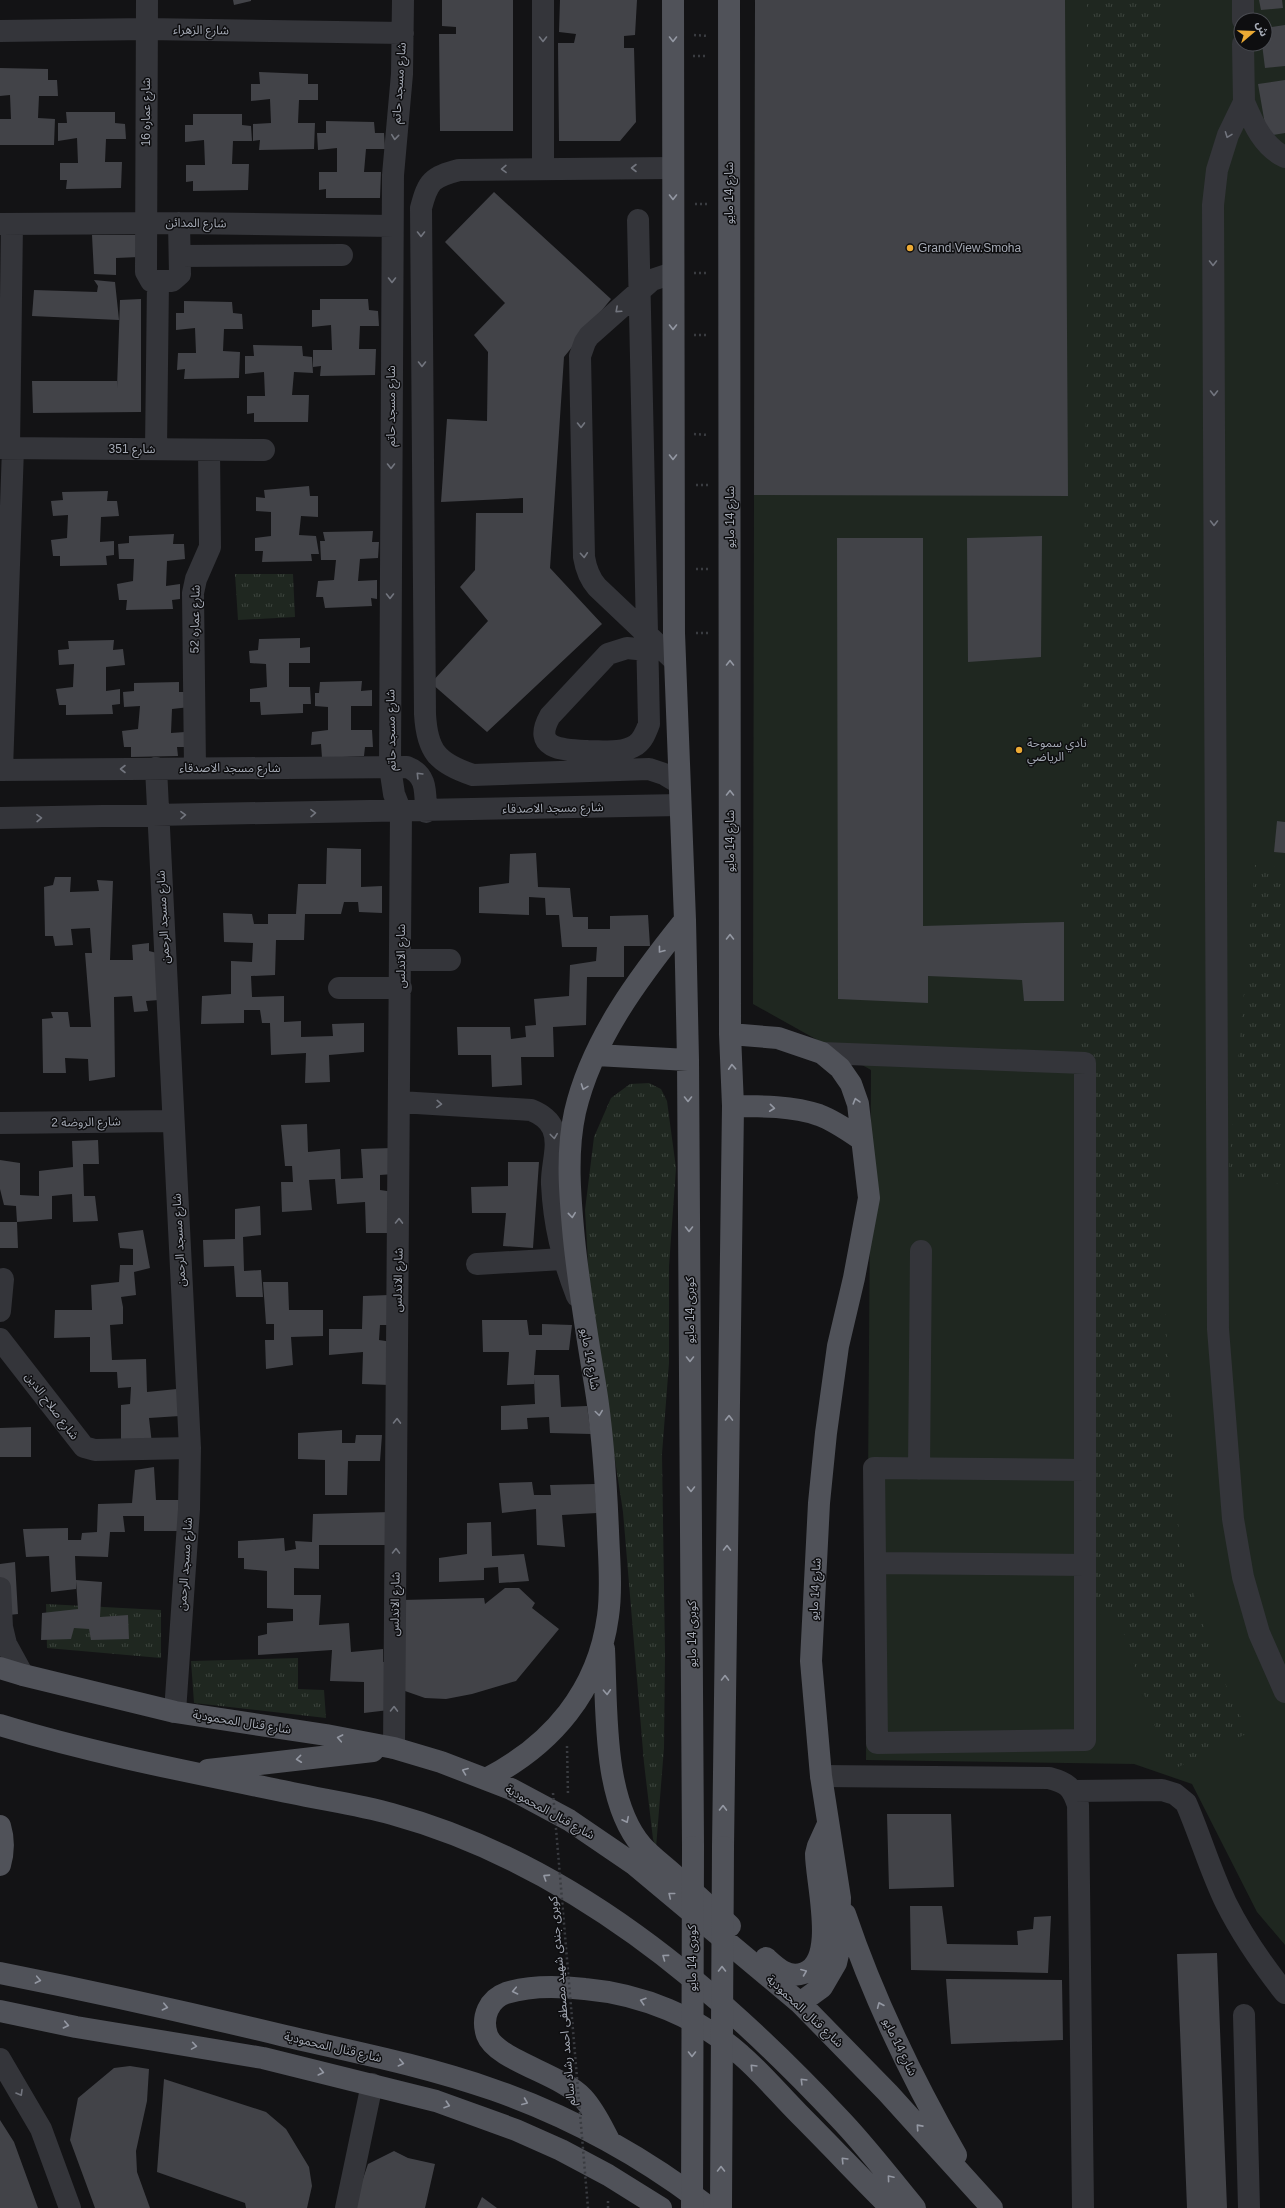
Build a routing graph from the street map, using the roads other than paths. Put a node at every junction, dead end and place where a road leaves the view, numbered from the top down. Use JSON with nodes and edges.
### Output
{"nodes":[{"id":1,"x":147,"y":0,"type":"edge"},
{"id":2,"x":403,"y":0,"type":"edge"},
{"id":3,"x":543,"y":0,"type":"edge"},
{"id":4,"x":673,"y":0,"type":"edge"},
{"id":5,"x":729,"y":0,"type":"edge"},
{"id":6,"x":1242,"y":0,"type":"edge"},
{"id":7,"x":1243,"y":12,"type":"edge"},
{"id":8,"x":146,"y":29,"type":"junction"},
{"id":9,"x":0,"y":30,"type":"edge"},
{"id":10,"x":403,"y":33,"type":"junction"},
{"id":11,"x":1243,"y":52,"type":"edge"},
{"id":12,"x":1244,"y":102,"type":"junction"},
{"id":13,"x":1285,"y":157,"type":"edge"},
{"id":14,"x":543,"y":168,"type":"junction"},
{"id":15,"x":672,"y":168,"type":"junction"},
{"id":16,"x":638,"y":220,"type":"dead end"},
{"id":17,"x":146,"y":223,"type":"junction"},
{"id":18,"x":179,"y":223,"type":"junction"},
{"id":19,"x":6,"y":224,"type":"edge"},
{"id":20,"x":392,"y":226,"type":"junction"},
{"id":21,"x":342,"y":255,"type":"dead end"},
{"id":22,"x":180,"y":256,"type":"junction"},
{"id":23,"x":673,"y":273,"type":"junction"},
{"id":24,"x":158,"y":281,"type":"junction"},
{"id":25,"x":640,"y":291,"type":"junction"},
{"id":26,"x":7,"y":448,"type":"edge"},
{"id":27,"x":156,"y":449,"type":"junction"},
{"id":28,"x":209,"y":450,"type":"junction"},
{"id":29,"x":264,"y":450,"type":"dead end"},
{"id":30,"x":647,"y":642,"type":"junction"},
{"id":31,"x":674,"y":661,"type":"junction"},
{"id":32,"x":390,"y":767,"type":"junction"},
{"id":33,"x":156,"y":768,"type":"junction"},
{"id":34,"x":195,"y":768,"type":"junction"},
{"id":35,"x":1,"y":770,"type":"edge"},
{"id":36,"x":679,"y":784,"type":"junction"},
{"id":37,"x":680,"y":805,"type":"junction"},
{"id":38,"x":401,"y":812,"type":"junction"},
{"id":39,"x":426,"y":812,"type":"junction"},
{"id":40,"x":158,"y":816,"type":"junction"},
{"id":41,"x":0,"y":818,"type":"edge"},
{"id":42,"x":685,"y":920,"type":"junction"},
{"id":43,"x":401,"y":960,"type":"junction"},
{"id":44,"x":450,"y":960,"type":"dead end"},
{"id":45,"x":339,"y":988,"type":"dead end"},
{"id":46,"x":401,"y":988,"type":"junction"},
{"id":47,"x":730,"y":1034,"type":"junction"},
{"id":48,"x":822,"y":1053,"type":"junction"},
{"id":49,"x":596,"y":1055,"type":"junction"},
{"id":50,"x":688,"y":1060,"type":"junction"},
{"id":51,"x":400,"y":1102,"type":"junction"},
{"id":52,"x":733,"y":1106,"type":"junction"},
{"id":53,"x":172,"y":1121,"type":"junction"},
{"id":54,"x":0,"y":1123,"type":"edge"},
{"id":55,"x":862,"y":1140,"type":"junction"},
{"id":56,"x":921,"y":1251,"type":"dead end"},
{"id":57,"x":563,"y":1260,"type":"junction"},
{"id":58,"x":477,"y":1264,"type":"dead end"},
{"id":59,"x":3,"y":1279,"type":"dead end"},
{"id":60,"x":581,"y":1308,"type":"junction"},
{"id":61,"x":0,"y":1311,"type":"edge"},
{"id":62,"x":0,"y":1339,"type":"edge"},
{"id":63,"x":190,"y":1448,"type":"junction"},
{"id":64,"x":920,"y":1469,"type":"junction"},
{"id":65,"x":1085,"y":1470,"type":"junction"},
{"id":66,"x":875,"y":1563,"type":"junction"},
{"id":67,"x":1085,"y":1565,"type":"junction"},
{"id":68,"x":0,"y":1588,"type":"edge"},
{"id":69,"x":1,"y":1627,"type":"edge"},
{"id":70,"x":604,"y":1640,"type":"junction"},
{"id":71,"x":0,"y":1668,"type":"edge"},
{"id":72,"x":23,"y":1675,"type":"junction"},
{"id":73,"x":1285,"y":1692,"type":"edge"},
{"id":74,"x":175,"y":1712,"type":"junction"},
{"id":75,"x":0,"y":1724,"type":"edge"},
{"id":76,"x":394,"y":1748,"type":"junction"},
{"id":77,"x":191,"y":1772,"type":"junction"},
{"id":78,"x":821,"y":1776,"type":"junction"},
{"id":79,"x":486,"y":1779,"type":"junction"},
{"id":80,"x":1074,"y":1791,"type":"junction"},
{"id":81,"x":828,"y":1824,"type":"junction"},
{"id":82,"x":0,"y":1826,"type":"edge"},
{"id":83,"x":0,"y":1864,"type":"edge"},
{"id":84,"x":840,"y":1898,"type":"junction"},
{"id":85,"x":0,"y":1973,"type":"edge"},
{"id":86,"x":1285,"y":1993,"type":"edge"},
{"id":87,"x":800,"y":2003,"type":"junction"},
{"id":88,"x":0,"y":2011,"type":"edge"},
{"id":89,"x":1244,"y":2015,"type":"dead end"},
{"id":90,"x":0,"y":2059,"type":"edge"},
{"id":91,"x":372,"y":2084,"type":"junction"},
{"id":92,"x":610,"y":2142,"type":"junction"},
{"id":93,"x":975,"y":2188,"type":"junction"},
{"id":94,"x":648,"y":2204,"type":"edge"},
{"id":95,"x":70,"y":2208,"type":"edge"},
{"id":96,"x":346,"y":2208,"type":"edge"},
{"id":97,"x":692,"y":2208,"type":"edge"},
{"id":98,"x":710,"y":2208,"type":"edge"},
{"id":99,"x":721,"y":2208,"type":"edge"},
{"id":100,"x":891,"y":2208,"type":"edge"},
{"id":101,"x":915,"y":2208,"type":"edge"},
{"id":102,"x":992,"y":2208,"type":"edge"},
{"id":103,"x":1083,"y":2208,"type":"edge"},
{"id":104,"x":1249,"y":2208,"type":"edge"}],
"edges":[{"from":1,"to":8,"type":"street","name":"شارع عماره 16"},
{"from":2,"to":10,"type":"street","name":"شارع مسجد حاتم"},
{"from":3,"to":14,"type":"street","one_way":true},
{"from":4,"to":15,"type":"main road","one_way":true},
{"from":47,"to":5,"type":"main road","name":"شارع 14 مايو","one_way":true},
{"from":6,"to":7,"type":"street"},
{"from":8,"to":9,"type":"street","name":"شارع الزهراء"},
{"from":8,"to":10,"type":"street","name":"شارع الزهراء"},
{"from":8,"to":17,"type":"street","name":"شارع عماره 16"},
{"from":10,"to":20,"type":"street","name":"شارع مسجد حاتم","one_way":true},
{"from":11,"to":12,"type":"street"},
{"from":12,"to":13,"type":"street"},
{"from":12,"to":73,"type":"street","one_way":true},
{"from":15,"to":14,"type":"street","one_way":true},
{"from":14,"to":36,"type":"street","one_way":true},
{"from":15,"to":23,"type":"main road","one_way":true},
{"from":16,"to":25,"type":"street"},
{"from":17,"to":18,"type":"street","name":"شارع المدائن"},
{"from":17,"to":19,"type":"street","name":"شارع المدائن"},
{"from":17,"to":24,"type":"street","name":"شارع عماره 16"},
{"from":18,"to":20,"type":"street","name":"شارع المدائن"},
{"from":18,"to":22,"type":"street"},
{"from":19,"to":26,"type":"street"},
{"from":20,"to":32,"type":"street","name":"شارع مسجد حاتم","one_way":true},
{"from":21,"to":22,"type":"street"},
{"from":22,"to":24,"type":"street"},
{"from":23,"to":25,"type":"street"},
{"from":23,"to":31,"type":"main road","one_way":true},
{"from":24,"to":27,"type":"street"},
{"from":25,"to":30,"type":"street"},
{"from":25,"to":30,"type":"street","one_way":true},
{"from":26,"to":27,"type":"street","name":"شارع 351"},
{"from":26,"to":35,"type":"street"},
{"from":27,"to":28,"type":"street","name":"شارع 351"},
{"from":28,"to":29,"type":"street","name":"شارع 351"},
{"from":28,"to":34,"type":"street","name":"شارع عماره 52"},
{"from":30,"to":30,"type":"street"},
{"from":30,"to":31,"type":"street"},
{"from":31,"to":36,"type":"main road"},
{"from":32,"to":34,"type":"street","name":"شارع مسجد الاصدقاء"},
{"from":32,"to":38,"type":"street","name":"شارع مسجد حاتم"},
{"from":39,"to":32,"type":"street","name":"شارع مسجد الاصدقاء","one_way":true},
{"from":33,"to":34,"type":"street","name":"شارع مسجد الاصدقاء"},
{"from":33,"to":35,"type":"street","name":"شارع مسجد الاصدقاء","one_way":true},
{"from":33,"to":40,"type":"street","name":"شارع مسجد الرحمن"},
{"from":36,"to":37,"type":"main road"},
{"from":37,"to":39,"type":"street","name":"شارع مسجد الاصدقاء"},
{"from":37,"to":42,"type":"main road"},
{"from":38,"to":39,"type":"street","name":"شارع مسجد الاصدقاء"},
{"from":40,"to":38,"type":"street","name":"شارع مسجد الاصدقاء","one_way":true},
{"from":38,"to":43,"type":"street","name":"شارع الاندلس"},
{"from":41,"to":40,"type":"street","name":"شارع مسجد الاصدقاء","one_way":true},
{"from":40,"to":53,"type":"street","name":"شارع مسجد الرحمن"},
{"from":42,"to":49,"type":"main road","name":"شارع 14 مايو","one_way":true},
{"from":42,"to":50,"type":"main road"},
{"from":43,"to":44,"type":"street"},
{"from":43,"to":46,"type":"street","name":"شارع الاندلس"},
{"from":45,"to":46,"type":"street"},
{"from":46,"to":51,"type":"street","name":"شارع الاندلس"},
{"from":47,"to":48,"type":"main road","name":"شارع 14 مايو"},
{"from":52,"to":47,"type":"main road","name":"شارع 14 مايو","one_way":true},
{"from":55,"to":48,"type":"main road","name":"شارع 14 مايو","one_way":true},
{"from":48,"to":65,"type":"street"},
{"from":49,"to":50,"type":"main road"},
{"from":49,"to":60,"type":"main road","name":"شارع 14 مايو","one_way":true},
{"from":50,"to":97,"type":"main road","name":"كوبرى 14 مايو","one_way":true,"bridge":true},
{"from":51,"to":57,"type":"street","one_way":true},
{"from":76,"to":51,"type":"street","name":"شارع الاندلس","one_way":true},
{"from":52,"to":55,"type":"main road","one_way":true},
{"from":99,"to":52,"type":"main road","one_way":true,"bridge":true},
{"from":53,"to":54,"type":"street","name":"شارع الروضة 2"},
{"from":53,"to":63,"type":"street","name":"شارع مسجد الرحمن"},
{"from":55,"to":78,"type":"main road","name":"شارع 14 مايو"},
{"from":56,"to":64,"type":"street"},
{"from":57,"to":58,"type":"street"},
{"from":57,"to":60,"type":"street"},
{"from":59,"to":61,"type":"street"},
{"from":60,"to":70,"type":"main road","name":"شارع 14 مايو","one_way":true},
{"from":62,"to":63,"type":"street","name":"شارع صلاح الدين"},
{"from":63,"to":74,"type":"street","name":"شارع مسجد الرحمن"},
{"from":64,"to":65,"type":"street"},
{"from":64,"to":66,"type":"street"},
{"from":65,"to":67,"type":"street"},
{"from":66,"to":67,"type":"street"},
{"from":66,"to":67,"type":"street"},
{"from":68,"to":69,"type":"street"},
{"from":69,"to":72,"type":"street"},
{"from":70,"to":79,"type":"main road","name":"شارع 14 مايو"},
{"from":70,"to":81,"type":"main road","one_way":true},
{"from":71,"to":72,"type":"main road","name":"شارع قنال المحمودية"},
{"from":72,"to":74,"type":"main road","name":"شارع قنال المحمودية"},
{"from":76,"to":74,"type":"main road","name":"شارع قنال المحمودية","one_way":true},
{"from":75,"to":77,"type":"main road"},
{"from":76,"to":77,"type":"main road","one_way":true},
{"from":79,"to":76,"type":"main road","name":"شارع قنال المحمودية","one_way":true},
{"from":101,"to":77,"type":"main road","one_way":true},
{"from":78,"to":80,"type":"street"},
{"from":78,"to":81,"type":"main road","name":"شارع 14 مايو"},
{"from":87,"to":79,"type":"main road","name":"شارع قنال المحمودية","one_way":true},
{"from":80,"to":86,"type":"street"},
{"from":80,"to":103,"type":"street"},
{"from":81,"to":84,"type":"main road","name":"شارع 14 مايو"},
{"from":82,"to":83,"type":"main road"},
{"from":84,"to":87,"type":"main road","name":"شارع 14 مايو"},
{"from":93,"to":84,"type":"main road","name":"شارع 14 مايو","one_way":true},
{"from":85,"to":92,"type":"main road","name":"شارع قنال المحمودية","one_way":true},
{"from":93,"to":87,"type":"main road","name":"شارع قنال المحمودية","one_way":true},
{"from":88,"to":91,"type":"main road","one_way":true},
{"from":89,"to":104,"type":"street"},
{"from":90,"to":95,"type":"street","one_way":true},
{"from":91,"to":94,"type":"main road","one_way":true},
{"from":91,"to":96,"type":"street"},
{"from":92,"to":98,"type":"main road","name":"شارع قنال المحمودية"},
{"from":100,"to":92,"type":"main road","one_way":true},
{"from":93,"to":102,"type":"main road","name":"شارع قنال المحمودية"}]}
